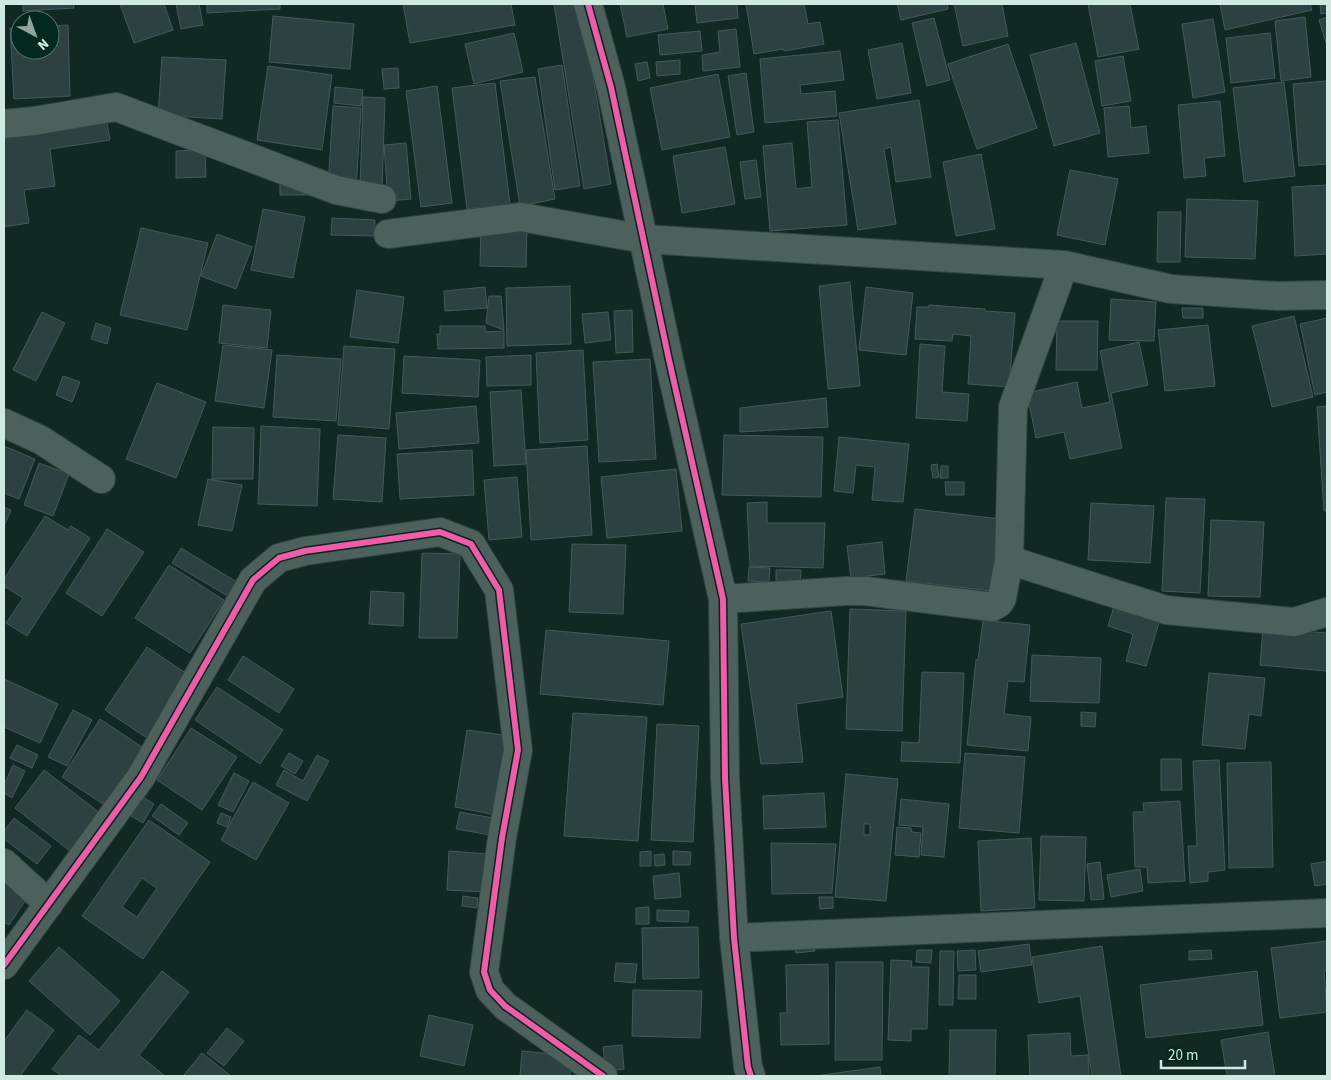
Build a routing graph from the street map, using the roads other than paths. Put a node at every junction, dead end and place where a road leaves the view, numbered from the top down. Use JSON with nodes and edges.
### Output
{"nodes":[{"id":1,"x":588,"y":4,"type":"edge"},
{"id":2,"x":4,"y":124,"type":"edge"},
{"id":3,"x":382,"y":199,"type":"dead end"},
{"id":4,"x":388,"y":234,"type":"dead end"},
{"id":5,"x":644,"y":239,"type":"junction"},
{"id":6,"x":1064,"y":265,"type":"junction"},
{"id":7,"x":1327,"y":295,"type":"edge"},
{"id":8,"x":4,"y":423,"type":"edge"},
{"id":9,"x":101,"y":479,"type":"dead end"},
{"id":10,"x":1010,"y":560,"type":"junction"},
{"id":11,"x":723,"y":598,"type":"junction"},
{"id":12,"x":1327,"y":612,"type":"edge"},
{"id":13,"x":4,"y":863,"type":"edge"},
{"id":14,"x":49,"y":904,"type":"junction"},
{"id":15,"x":1327,"y":913,"type":"edge"},
{"id":16,"x":734,"y":938,"type":"junction"},
{"id":17,"x":4,"y":965,"type":"edge"},
{"id":18,"x":746,"y":1073,"type":"edge"},
{"id":19,"x":603,"y":1076,"type":"edge"}],
"edges":[{"from":1,"to":5,"type":"street"},
{"from":2,"to":3,"type":"street"},
{"from":4,"to":5,"type":"street"},
{"from":5,"to":6,"type":"street"},
{"from":5,"to":11,"type":"street"},
{"from":6,"to":7,"type":"street"},
{"from":6,"to":10,"type":"street"},
{"from":8,"to":9,"type":"street"},
{"from":10,"to":11,"type":"street"},
{"from":10,"to":12,"type":"street"},
{"from":11,"to":16,"type":"street"},
{"from":13,"to":14,"type":"street"},
{"from":14,"to":17,"type":"street"},
{"from":14,"to":19,"type":"street"},
{"from":15,"to":16,"type":"street"},
{"from":16,"to":18,"type":"street"}]}
